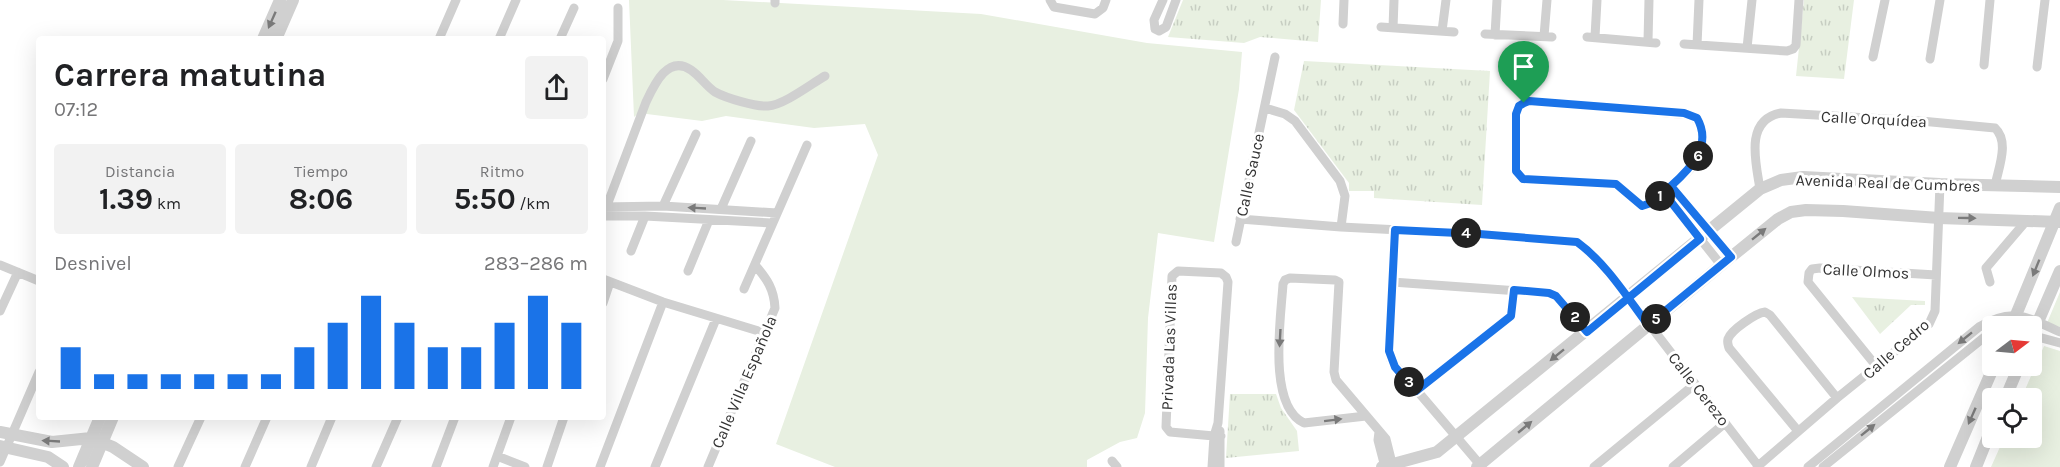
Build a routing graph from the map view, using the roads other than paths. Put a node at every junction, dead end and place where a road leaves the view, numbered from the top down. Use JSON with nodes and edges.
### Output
{"nodes":[{"id":1,"x":280,"y":0,"type":"edge"},
{"id":2,"x":293,"y":0,"type":"edge"},
{"id":3,"x":456,"y":0,"type":"edge"},
{"id":4,"x":516,"y":0,"type":"edge"},
{"id":5,"x":1106,"y":0,"type":"edge"},
{"id":6,"x":1163,"y":0,"type":"edge"},
{"id":7,"x":1176,"y":0,"type":"edge"},
{"id":8,"x":1344,"y":0,"type":"edge"},
{"id":9,"x":1394,"y":0,"type":"edge"},
{"id":10,"x":1446,"y":0,"type":"edge"},
{"id":11,"x":1497,"y":0,"type":"edge"},
{"id":12,"x":1547,"y":0,"type":"edge"},
{"id":13,"x":1597,"y":0,"type":"edge"},
{"id":14,"x":1649,"y":0,"type":"edge"},
{"id":15,"x":1699,"y":0,"type":"edge"},
{"id":16,"x":1752,"y":0,"type":"edge"},
{"id":17,"x":1799,"y":0,"type":"edge"},
{"id":18,"x":1885,"y":0,"type":"edge"},
{"id":19,"x":1940,"y":0,"type":"edge"},
{"id":20,"x":1990,"y":0,"type":"edge"},
{"id":21,"x":2045,"y":0,"type":"edge"},
{"id":22,"x":1051,"y":2,"type":"edge"},
{"id":23,"x":574,"y":8,"type":"dead end"},
{"id":24,"x":618,"y":8,"type":"dead end"},
{"id":25,"x":1343,"y":24,"type":"dead end"},
{"id":26,"x":1381,"y":27,"type":"dead end"},
{"id":27,"x":1393,"y":28,"type":"junction"},
{"id":28,"x":1443,"y":31,"type":"junction"},
{"id":29,"x":1454,"y":32,"type":"dead end"},
{"id":30,"x":264,"y":36,"type":"edge"},
{"id":31,"x":277,"y":36,"type":"edge"},
{"id":32,"x":440,"y":36,"type":"edge"},
{"id":33,"x":500,"y":36,"type":"edge"},
{"id":34,"x":561,"y":36,"type":"edge"},
{"id":35,"x":1684,"y":44,"type":"dead end"},
{"id":36,"x":1697,"y":45,"type":"junction"},
{"id":37,"x":1747,"y":48,"type":"junction"},
{"id":38,"x":1275,"y":57,"type":"dead end"},
{"id":39,"x":1873,"y":57,"type":"dead end"},
{"id":40,"x":1930,"y":59,"type":"dead end"},
{"id":41,"x":1984,"y":65,"type":"dead end"},
{"id":42,"x":2037,"y":66,"type":"dead end"},
{"id":43,"x":606,"y":73,"type":"edge"},
{"id":44,"x":825,"y":76,"type":"dead end"},
{"id":45,"x":1264,"y":108,"type":"junction"},
{"id":46,"x":696,"y":134,"type":"dead end"},
{"id":47,"x":751,"y":141,"type":"dead end"},
{"id":48,"x":807,"y":145,"type":"dead end"},
{"id":49,"x":1940,"y":184,"type":"junction"},
{"id":50,"x":1995,"y":186,"type":"junction"},
{"id":51,"x":2060,"y":187,"type":"edge"},
{"id":52,"x":1668,"y":189,"type":"junction"},
{"id":53,"x":1761,"y":189,"type":"junction"},
{"id":54,"x":606,"y":206,"type":"edge"},
{"id":55,"x":663,"y":206,"type":"junction"},
{"id":56,"x":2060,"y":208,"type":"edge"},
{"id":57,"x":721,"y":209,"type":"junction"},
{"id":58,"x":606,"y":211,"type":"edge"},
{"id":59,"x":606,"y":211,"type":"edge"},
{"id":60,"x":777,"y":213,"type":"junction"},
{"id":61,"x":645,"y":216,"type":"junction"},
{"id":62,"x":1939,"y":218,"type":"junction"},
{"id":63,"x":1240,"y":219,"type":"junction"},
{"id":64,"x":709,"y":220,"type":"junction"},
{"id":65,"x":2027,"y":220,"type":"junction"},
{"id":66,"x":2057,"y":222,"type":"edge"},
{"id":67,"x":772,"y":223,"type":"junction"},
{"id":68,"x":1341,"y":227,"type":"junction"},
{"id":69,"x":1395,"y":230,"type":"junction"},
{"id":70,"x":1705,"y":235,"type":"junction"},
{"id":71,"x":1236,"y":242,"type":"dead end"},
{"id":72,"x":631,"y":251,"type":"dead end"},
{"id":73,"x":1726,"y":261,"type":"junction"},
{"id":74,"x":0,"y":265,"type":"edge"},
{"id":75,"x":755,"y":266,"type":"junction"},
{"id":76,"x":688,"y":271,"type":"dead end"},
{"id":77,"x":2060,"y":271,"type":"edge"},
{"id":78,"x":18,"y":272,"type":"junction"},
{"id":79,"x":1936,"y":275,"type":"junction"},
{"id":80,"x":36,"y":280,"type":"edge"},
{"id":81,"x":607,"y":280,"type":"edge"},
{"id":82,"x":1392,"y":282,"type":"junction"},
{"id":83,"x":1990,"y":282,"type":"dead end"},
{"id":84,"x":744,"y":289,"type":"dead end"},
{"id":85,"x":1514,"y":290,"type":"junction"},
{"id":86,"x":1629,"y":298,"type":"junction"},
{"id":87,"x":663,"y":302,"type":"junction"},
{"id":88,"x":0,"y":311,"type":"edge"},
{"id":89,"x":2018,"y":314,"type":"junction"},
{"id":90,"x":2023,"y":316,"type":"edge"},
{"id":91,"x":2041,"y":316,"type":"edge"},
{"id":92,"x":716,"y":319,"type":"junction"},
{"id":93,"x":2042,"y":324,"type":"edge"},
{"id":94,"x":1648,"y":325,"type":"junction"},
{"id":95,"x":1587,"y":332,"type":"junction"},
{"id":96,"x":2060,"y":332,"type":"edge"},
{"id":97,"x":765,"y":333,"type":"junction"},
{"id":98,"x":1982,"y":339,"type":"edge"},
{"id":99,"x":2042,"y":339,"type":"edge"},
{"id":100,"x":2060,"y":344,"type":"edge"},
{"id":101,"x":1877,"y":367,"type":"junction"},
{"id":102,"x":1990,"y":376,"type":"edge"},
{"id":103,"x":36,"y":378,"type":"edge"},
{"id":104,"x":1695,"y":384,"type":"junction"},
{"id":105,"x":1416,"y":391,"type":"junction"},
{"id":106,"x":1837,"y":398,"type":"junction"},
{"id":107,"x":1366,"y":416,"type":"junction"},
{"id":108,"x":100,"y":420,"type":"edge"},
{"id":109,"x":111,"y":420,"type":"edge"},
{"id":110,"x":200,"y":420,"type":"edge"},
{"id":111,"x":266,"y":420,"type":"edge"},
{"id":112,"x":331,"y":420,"type":"edge"},
{"id":113,"x":397,"y":420,"type":"edge"},
{"id":114,"x":454,"y":420,"type":"edge"},
{"id":115,"x":510,"y":420,"type":"edge"},
{"id":116,"x":563,"y":420,"type":"edge"},
{"id":117,"x":1725,"y":423,"type":"junction"},
{"id":118,"x":1798,"y":431,"type":"junction"},
{"id":119,"x":6,"y":433,"type":"edge"},
{"id":120,"x":1217,"y":436,"type":"junction"},
{"id":121,"x":1456,"y":437,"type":"junction"},
{"id":122,"x":97,"y":440,"type":"junction"},
{"id":123,"x":3,"y":447,"type":"edge"},
{"id":124,"x":1984,"y":448,"type":"edge"},
{"id":125,"x":497,"y":456,"type":"junction"},
{"id":126,"x":1828,"y":456,"type":"junction"},
{"id":127,"x":0,"y":462,"type":"edge"},
{"id":128,"x":1388,"y":466,"type":"edge"},
{"id":129,"x":1479,"y":466,"type":"edge"},
{"id":130,"x":1758,"y":466,"type":"edge"},
{"id":131,"x":63,"y":467,"type":"edge"},
{"id":132,"x":79,"y":467,"type":"edge"},
{"id":133,"x":92,"y":467,"type":"edge"},
{"id":134,"x":143,"y":467,"type":"edge"},
{"id":135,"x":178,"y":467,"type":"edge"},
{"id":136,"x":245,"y":467,"type":"edge"},
{"id":137,"x":311,"y":467,"type":"edge"},
{"id":138,"x":376,"y":467,"type":"edge"},
{"id":139,"x":436,"y":467,"type":"edge"},
{"id":140,"x":493,"y":467,"type":"edge"},
{"id":141,"x":525,"y":467,"type":"edge"},
{"id":142,"x":547,"y":467,"type":"edge"},
{"id":143,"x":600,"y":467,"type":"edge"},
{"id":144,"x":655,"y":467,"type":"edge"},
{"id":145,"x":708,"y":467,"type":"edge"},
{"id":146,"x":1212,"y":467,"type":"edge"},
{"id":147,"x":1220,"y":467,"type":"edge"},
{"id":148,"x":1593,"y":467,"type":"edge"},
{"id":149,"x":1672,"y":467,"type":"edge"},
{"id":150,"x":1808,"y":467,"type":"edge"},
{"id":151,"x":1823,"y":467,"type":"edge"},
{"id":152,"x":1950,"y":467,"type":"edge"},
{"id":153,"x":1976,"y":467,"type":"edge"}],
"edges":[{"from":1,"to":30,"type":"street","one_way":true},
{"from":2,"to":31,"type":"street"},
{"from":3,"to":32,"type":"street"},
{"from":4,"to":33,"type":"street"},
{"from":5,"to":22,"type":"street"},
{"from":6,"to":7,"type":"street"},
{"from":8,"to":25,"type":"street"},
{"from":9,"to":27,"type":"street"},
{"from":10,"to":28,"type":"street"},
{"from":11,"to":12,"type":"street"},
{"from":13,"to":14,"type":"street"},
{"from":15,"to":36,"type":"street"},
{"from":16,"to":37,"type":"street"},
{"from":17,"to":37,"type":"street"},
{"from":18,"to":39,"type":"street"},
{"from":19,"to":40,"type":"street"},
{"from":20,"to":41,"type":"street"},
{"from":21,"to":42,"type":"street"},
{"from":23,"to":34,"type":"street"},
{"from":24,"to":43,"type":"street"},
{"from":26,"to":27,"type":"street"},
{"from":27,"to":28,"type":"street"},
{"from":28,"to":29,"type":"street"},
{"from":35,"to":36,"type":"street"},
{"from":36,"to":37,"type":"street"},
{"from":38,"to":45,"type":"street","name":"Calle Sauce"},
{"from":44,"to":54,"type":"street"},
{"from":45,"to":63,"type":"street","name":"Calle Sauce"},
{"from":45,"to":68,"type":"street"},
{"from":46,"to":55,"type":"street"},
{"from":47,"to":57,"type":"street"},
{"from":48,"to":60,"type":"street"},
{"from":49,"to":50,"type":"street","name":"Avenida Real de Cumbres"},
{"from":49,"to":53,"type":"street","name":"Avenida Real de Cumbres"},
{"from":49,"to":62,"type":"street","name":"Calle Cedro"},
{"from":50,"to":51,"type":"street","name":"Avenida Real de Cumbres"},
{"from":50,"to":53,"type":"street","name":"Calle Orquídea"},
{"from":52,"to":52,"type":"street"},
{"from":52,"to":70,"type":"street"},
{"from":53,"to":70,"type":"street","name":"Avenida Real de Cumbres"},
{"from":57,"to":55,"type":"street","one_way":true},
{"from":55,"to":58,"type":"street"},
{"from":56,"to":66,"type":"street"},
{"from":57,"to":60,"type":"street"},
{"from":59,"to":61,"type":"street"},
{"from":60,"to":67,"type":"street"},
{"from":61,"to":64,"type":"street"},
{"from":61,"to":72,"type":"street"},
{"from":62,"to":65,"type":"street","name":"Avenida Real de Cumbres","one_way":true},
{"from":73,"to":62,"type":"street","name":"Avenida Real de Cumbres","one_way":true},
{"from":62,"to":79,"type":"street","name":"Calle Cedro"},
{"from":63,"to":68,"type":"street","name":"Calle Cerezo"},
{"from":63,"to":71,"type":"street","name":"Calle Sauce"},
{"from":64,"to":67,"type":"street"},
{"from":64,"to":76,"type":"street"},
{"from":65,"to":66,"type":"street","name":"Avenida Real de Cumbres"},
{"from":65,"to":83,"type":"street"},
{"from":66,"to":89,"type":"street","one_way":true},
{"from":67,"to":75,"type":"street"},
{"from":68,"to":69,"type":"street","name":"Calle Cerezo"},
{"from":69,"to":82,"type":"street"},
{"from":69,"to":86,"type":"street","name":"Calle Cerezo"},
{"from":70,"to":73,"type":"street"},
{"from":70,"to":86,"type":"street","name":"Avenida Real de Cumbres"},
{"from":73,"to":94,"type":"street","name":"Avenida Real de Cumbres"},
{"from":74,"to":78,"type":"street"},
{"from":75,"to":84,"type":"street"},
{"from":75,"to":97,"type":"street","name":"Calle Villa Española"},
{"from":77,"to":91,"type":"street"},
{"from":78,"to":80,"type":"street"},
{"from":78,"to":88,"type":"street"},
{"from":79,"to":101,"type":"street","name":"Calle Cedro"},
{"from":79,"to":101,"type":"street","name":"Calle Olmos"},
{"from":81,"to":87,"type":"street"},
{"from":82,"to":85,"type":"street"},
{"from":82,"to":105,"type":"street"},
{"from":85,"to":95,"type":"street"},
{"from":85,"to":105,"type":"street"},
{"from":86,"to":94,"type":"street","name":"Calle Cerezo"},
{"from":86,"to":95,"type":"street","name":"Avenida Real de Cumbres"},
{"from":87,"to":92,"type":"street"},
{"from":87,"to":143,"type":"street"},
{"from":89,"to":90,"type":"street"},
{"from":89,"to":126,"type":"street","one_way":true},
{"from":92,"to":97,"type":"street"},
{"from":92,"to":144,"type":"street"},
{"from":93,"to":96,"type":"street"},
{"from":94,"to":104,"type":"street","name":"Calle Cerezo"},
{"from":129,"to":94,"type":"street","name":"Avenida Real de Cumbres","one_way":true},
{"from":95,"to":121,"type":"street","name":"Avenida Real de Cumbres","one_way":true},
{"from":97,"to":145,"type":"street","name":"Calle Villa Española"},
{"from":126,"to":98,"type":"street","one_way":true},
{"from":99,"to":100,"type":"street"},
{"from":101,"to":106,"type":"street","name":"Calle Cedro"},
{"from":102,"to":152,"type":"street","one_way":true},
{"from":103,"to":119,"type":"street"},
{"from":104,"to":117,"type":"street","name":"Calle Cerezo"},
{"from":104,"to":148,"type":"street"},
{"from":105,"to":121,"type":"street"},
{"from":106,"to":118,"type":"street","name":"Calle Cedro"},
{"from":106,"to":118,"type":"street"},
{"from":107,"to":107,"type":"street","one_way":true},
{"from":107,"to":128,"type":"street"},
{"from":108,"to":122,"type":"street"},
{"from":109,"to":122,"type":"street"},
{"from":110,"to":135,"type":"street"},
{"from":111,"to":136,"type":"street"},
{"from":112,"to":137,"type":"street"},
{"from":113,"to":138,"type":"street"},
{"from":114,"to":139,"type":"street"},
{"from":115,"to":125,"type":"street"},
{"from":116,"to":142,"type":"street"},
{"from":117,"to":130,"type":"street","name":"Calle Cerezo"},
{"from":117,"to":149,"type":"street"},
{"from":118,"to":130,"type":"street","name":"Calle Cedro"},
{"from":122,"to":119,"type":"street","one_way":true},
{"from":119,"to":123,"type":"street"},
{"from":120,"to":120,"type":"street","name":"Privada Las Villas"},
{"from":120,"to":146,"type":"street","name":"Privada Las Villas"},
{"from":120,"to":147,"type":"street","name":"Privada Las Villas"},
{"from":121,"to":128,"type":"street","name":"Avenida Real de Cumbres"},
{"from":121,"to":129,"type":"street"},
{"from":122,"to":132,"type":"street"},
{"from":122,"to":133,"type":"street"},
{"from":122,"to":134,"type":"street"},
{"from":123,"to":127,"type":"street"},
{"from":123,"to":131,"type":"street"},
{"from":124,"to":153,"type":"street"},
{"from":125,"to":140,"type":"street"},
{"from":125,"to":141,"type":"street"},
{"from":126,"to":150,"type":"street"},
{"from":126,"to":151,"type":"street"}]}
